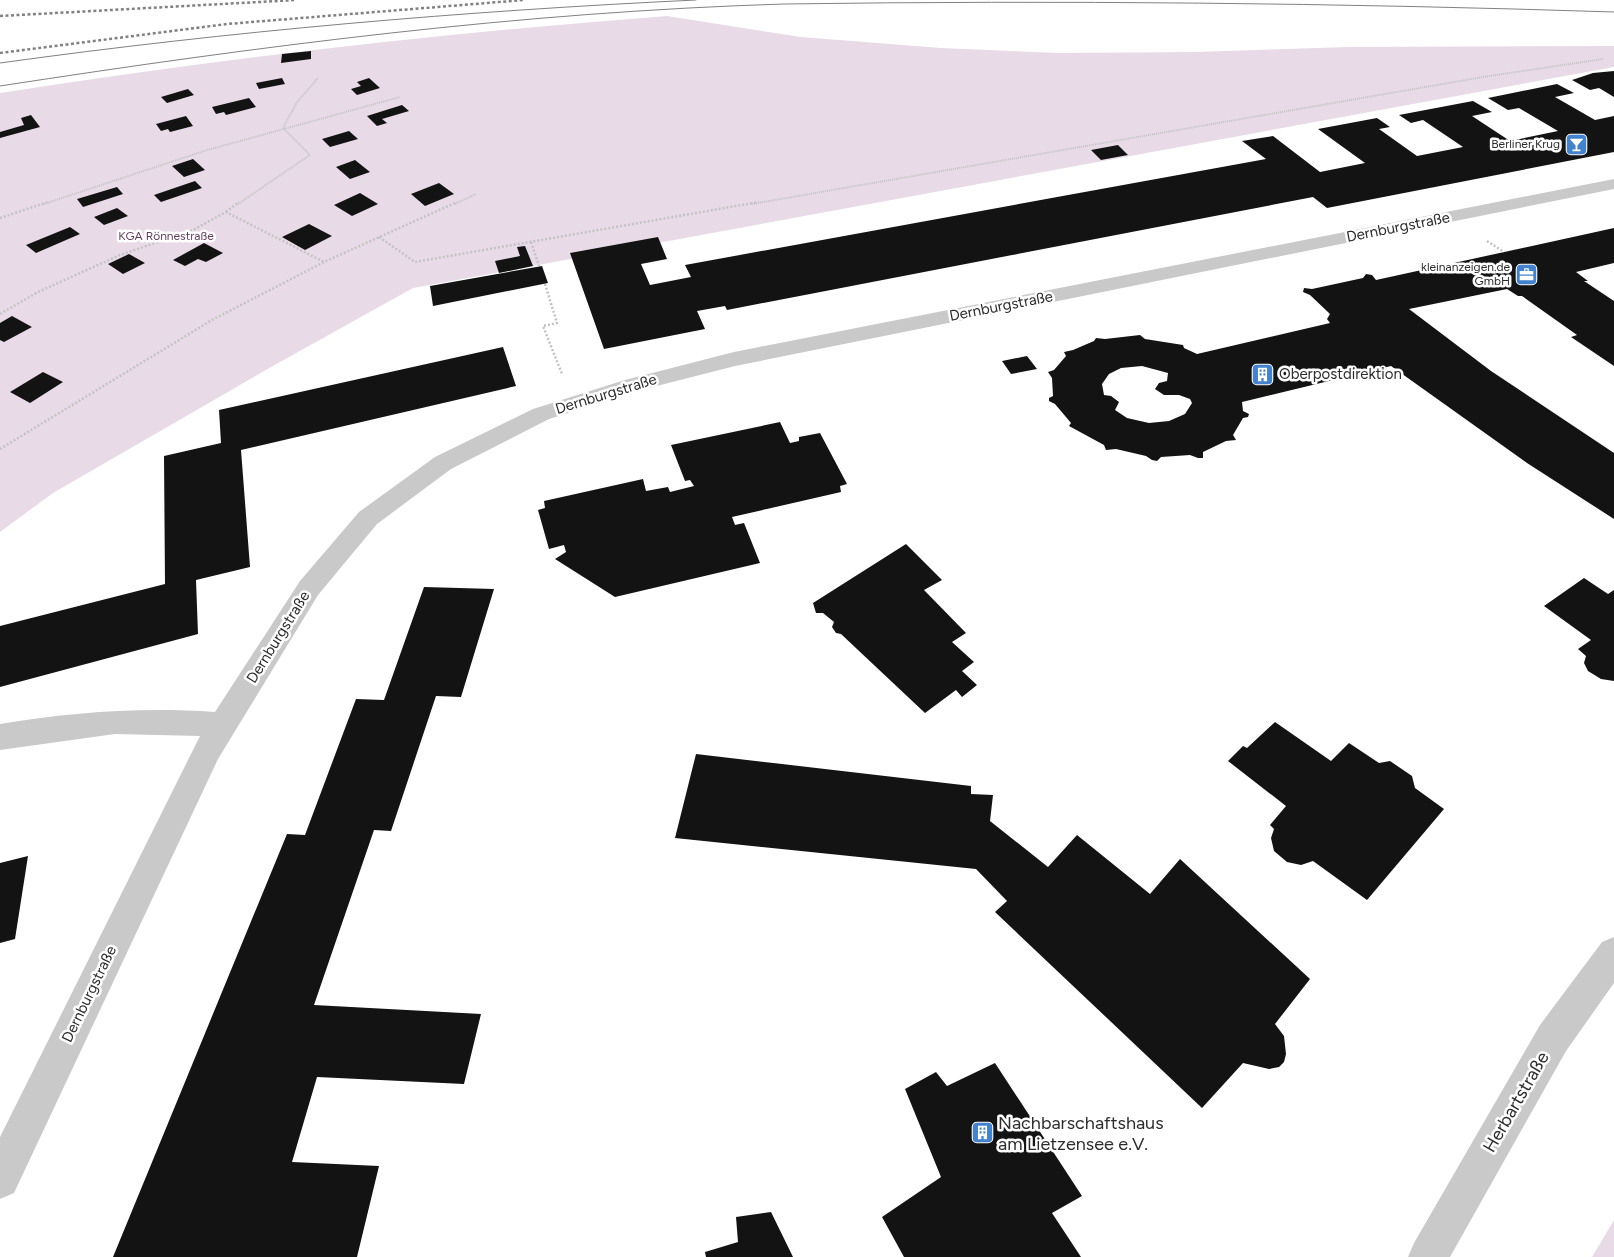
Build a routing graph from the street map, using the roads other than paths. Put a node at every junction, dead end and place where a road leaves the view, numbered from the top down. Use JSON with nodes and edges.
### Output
{"nodes":[{"id":1,"x":1614,"y":184,"type":"edge"},
{"id":2,"x":224,"y":725,"type":"junction"},
{"id":3,"x":0,"y":737,"type":"edge"},
{"id":4,"x":1614,"y":954,"type":"edge"},
{"id":5,"x":12,"y":1133,"type":"edge"},
{"id":6,"x":0,"y":1179,"type":"edge"},
{"id":7,"x":1428,"y":1257,"type":"edge"}],
"edges":[{"from":1,"to":2,"type":"street","name":"Dernburgstraße"},
{"from":2,"to":3,"type":"street"},
{"from":2,"to":5,"type":"street","name":"Dernburgstraße"},
{"from":4,"to":7,"type":"street","name":"Herbartstraße"},
{"from":5,"to":6,"type":"street","name":"Dernburgstraße"}]}
